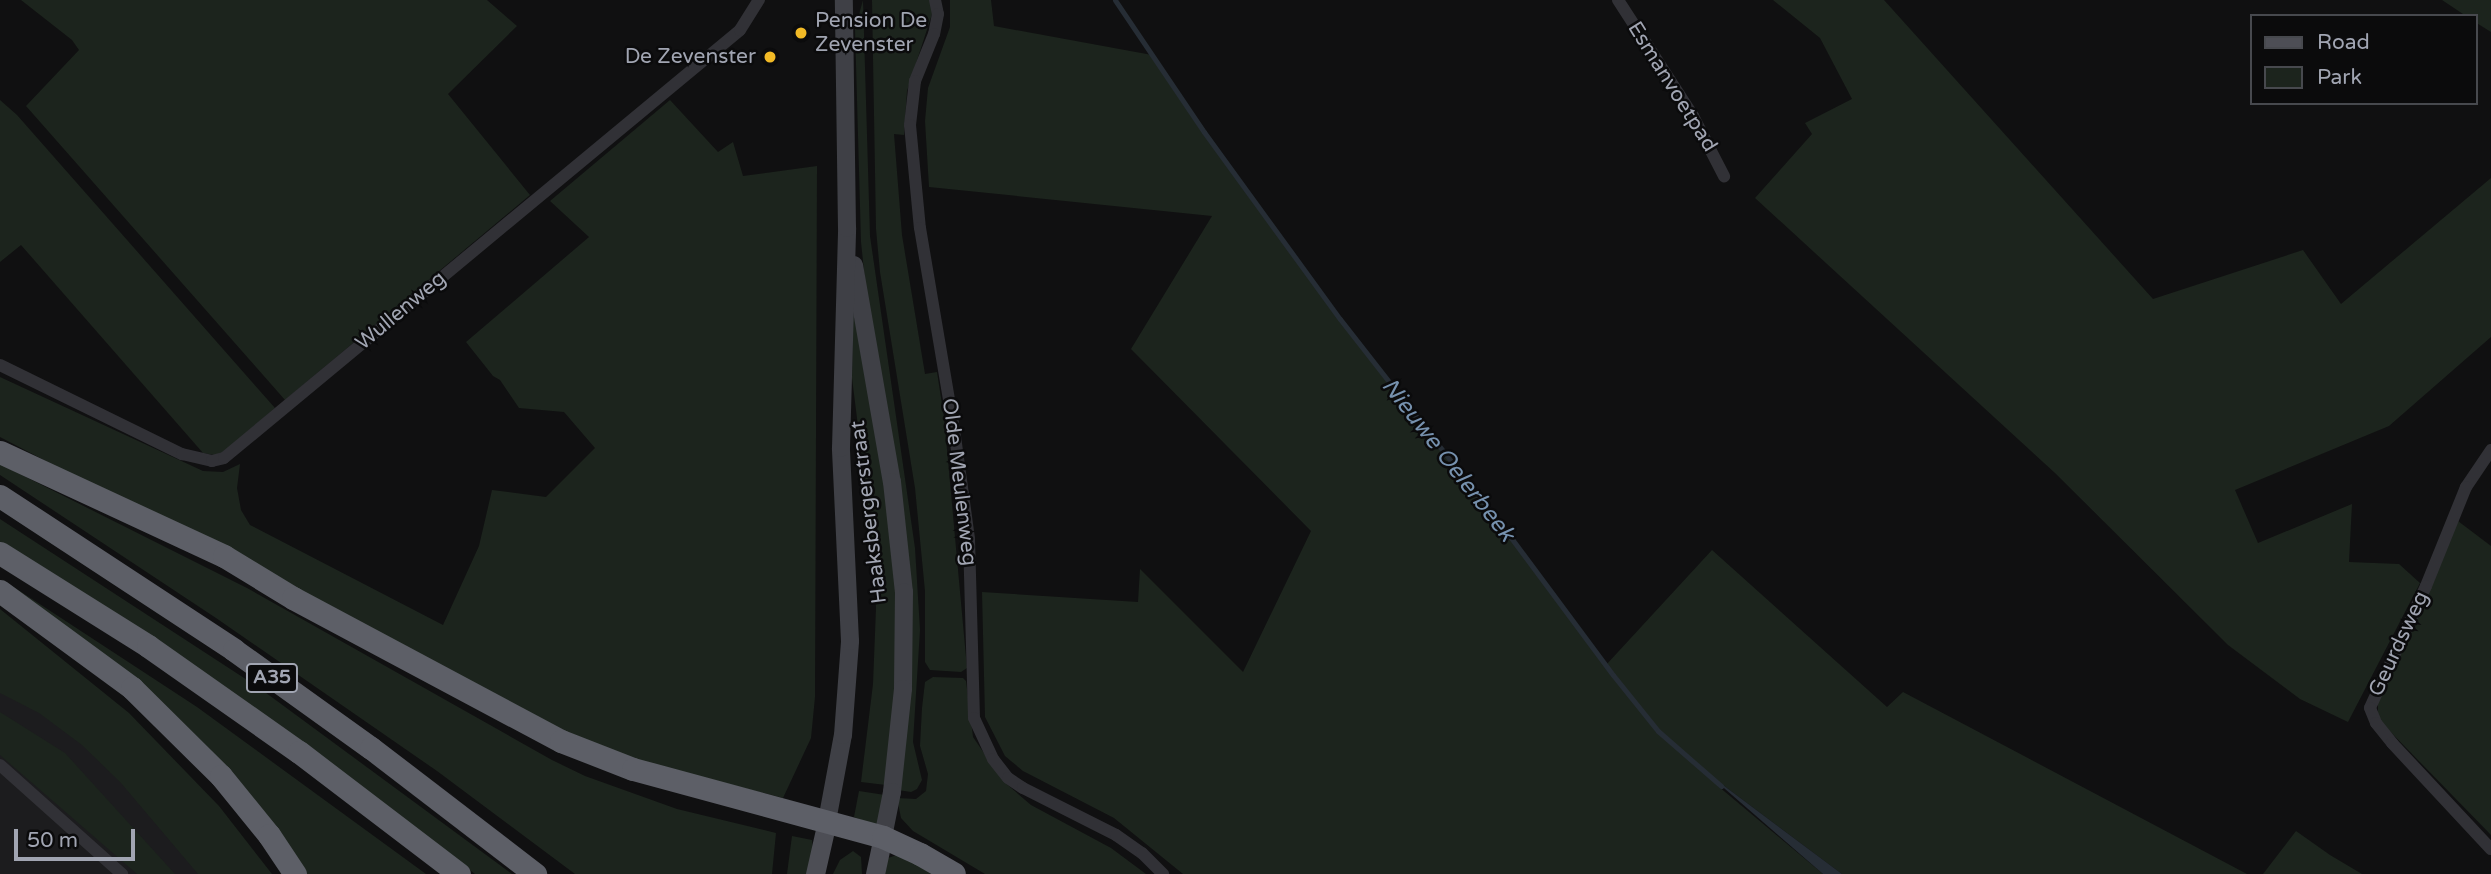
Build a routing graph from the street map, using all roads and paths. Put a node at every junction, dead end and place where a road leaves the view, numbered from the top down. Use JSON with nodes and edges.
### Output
{"nodes":[{"id":1,"x":759,"y":0,"type":"edge"},
{"id":2,"x":844,"y":0,"type":"edge"},
{"id":3,"x":935,"y":0,"type":"edge"},
{"id":4,"x":1618,"y":0,"type":"edge"},
{"id":5,"x":1724,"y":176,"type":"dead end"},
{"id":6,"x":847,"y":228,"type":"junction"},
{"id":7,"x":0,"y":365,"type":"edge"},
{"id":8,"x":2491,"y":450,"type":"edge"},
{"id":9,"x":0,"y":452,"type":"edge"},
{"id":10,"x":0,"y":496,"type":"edge"},
{"id":11,"x":0,"y":553,"type":"edge"},
{"id":12,"x":0,"y":592,"type":"edge"},
{"id":13,"x":0,"y":765,"type":"edge"},
{"id":14,"x":827,"y":821,"type":"junction"},
{"id":15,"x":883,"y":837,"type":"junction"},
{"id":16,"x":2491,"y":849,"type":"edge"},
{"id":17,"x":122,"y":874,"type":"edge"},
{"id":18,"x":295,"y":874,"type":"edge"},
{"id":19,"x":459,"y":874,"type":"edge"},
{"id":20,"x":535,"y":874,"type":"edge"},
{"id":21,"x":815,"y":874,"type":"edge"},
{"id":22,"x":875,"y":874,"type":"edge"},
{"id":23,"x":954,"y":874,"type":"edge"},
{"id":24,"x":1163,"y":874,"type":"edge"}],
"edges":[{"from":1,"to":7,"type":"street","name":"Wullenweg"},
{"from":2,"to":6,"type":"main road","name":"Haaksbergerstraat"},
{"from":3,"to":24,"type":"street","name":"Olde Meulenweg"},
{"from":4,"to":5,"type":"street","name":"Esmanvoetpad"},
{"from":6,"to":14,"type":"main road","name":"Haaksbergerstraat"},
{"from":6,"to":15,"type":"main road","name":"Haaksbergerstraat"},
{"from":8,"to":16,"type":"street","name":"Geurdsweg"},
{"from":9,"to":14,"type":"highway"},
{"from":10,"to":20,"type":"highway","number":"A35"},
{"from":11,"to":19,"type":"highway","number":"A35"},
{"from":12,"to":18,"type":"highway"},
{"from":13,"to":17,"type":"street"},
{"from":14,"to":15,"type":"highway"},
{"from":14,"to":21,"type":"main road","name":"Haaksbergerstraat"},
{"from":15,"to":22,"type":"main road","name":"Haaksbergerstraat"},
{"from":15,"to":23,"type":"highway"}]}
